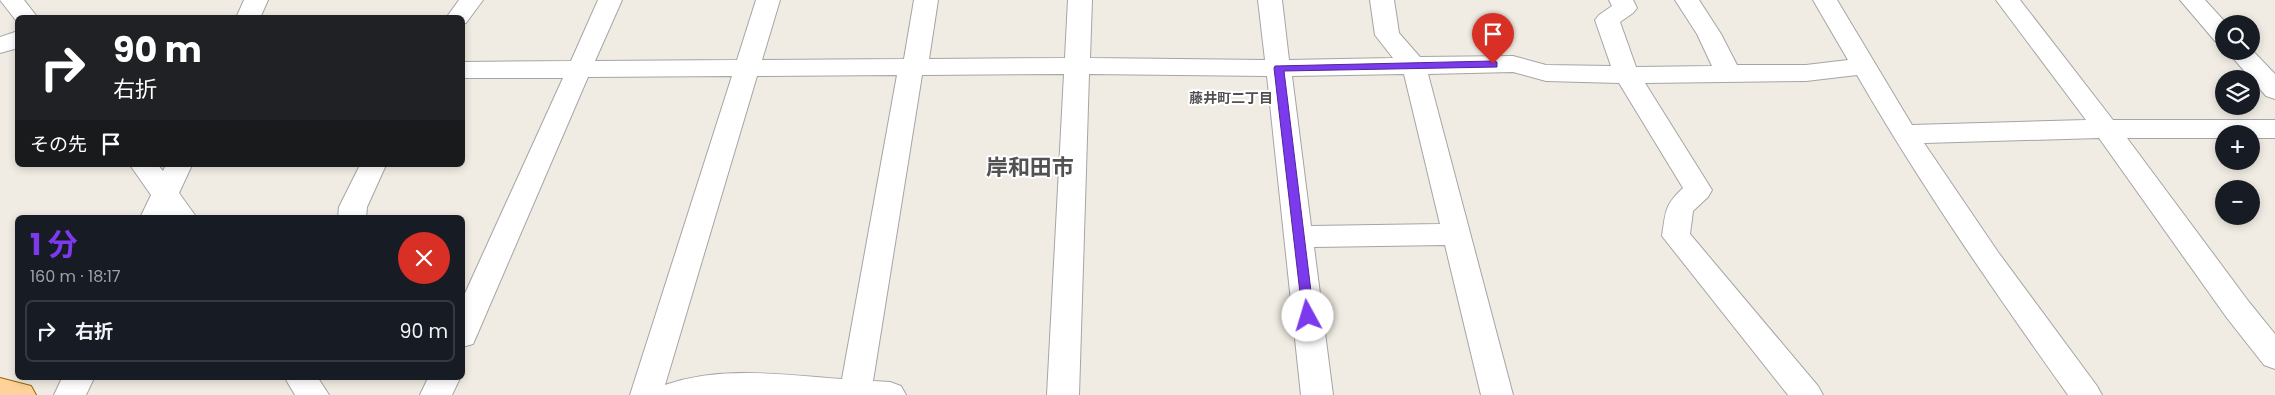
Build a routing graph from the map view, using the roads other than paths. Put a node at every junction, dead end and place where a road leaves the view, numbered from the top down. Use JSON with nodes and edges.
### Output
{"nodes":[{"id":1,"x":12,"y":0,"type":"edge"},
{"id":2,"x":256,"y":0,"type":"edge"},
{"id":3,"x":471,"y":0,"type":"edge"},
{"id":4,"x":610,"y":0,"type":"edge"},
{"id":5,"x":768,"y":0,"type":"edge"},
{"id":6,"x":926,"y":0,"type":"edge"},
{"id":7,"x":1080,"y":0,"type":"edge"},
{"id":8,"x":1270,"y":0,"type":"edge"},
{"id":9,"x":1382,"y":0,"type":"edge"},
{"id":10,"x":1621,"y":0,"type":"edge"},
{"id":11,"x":1687,"y":0,"type":"edge"},
{"id":12,"x":1825,"y":0,"type":"edge"},
{"id":13,"x":2008,"y":0,"type":"edge"},
{"id":14,"x":2192,"y":0,"type":"edge"},
{"id":15,"x":24,"y":15,"type":"edge"},
{"id":16,"x":249,"y":15,"type":"edge"},
{"id":17,"x":460,"y":15,"type":"edge"},
{"id":18,"x":2215,"y":25,"type":"edge"},
{"id":19,"x":15,"y":41,"type":"edge"},
{"id":20,"x":0,"y":45,"type":"edge"},
{"id":21,"x":2247,"y":60,"type":"edge"},
{"id":22,"x":1077,"y":66,"type":"junction"},
{"id":23,"x":1414,"y":66,"type":"junction"},
{"id":24,"x":1864,"y":66,"type":"junction"},
{"id":25,"x":913,"y":68,"type":"junction"},
{"id":26,"x":1279,"y":68,"type":"junction"},
{"id":27,"x":465,"y":70,"type":"edge"},
{"id":28,"x":579,"y":70,"type":"junction"},
{"id":29,"x":746,"y":70,"type":"junction"},
{"id":30,"x":1728,"y":74,"type":"junction"},
{"id":31,"x":1627,"y":75,"type":"junction"},
{"id":32,"x":2275,"y":90,"type":"edge"},
{"id":33,"x":2106,"y":128,"type":"junction"},
{"id":34,"x":2275,"y":130,"type":"edge"},
{"id":35,"x":1904,"y":134,"type":"junction"},
{"id":36,"x":145,"y":167,"type":"edge"},
{"id":37,"x":178,"y":167,"type":"edge"},
{"id":38,"x":372,"y":167,"type":"edge"},
{"id":39,"x":166,"y":193,"type":"junction"},
{"id":40,"x":155,"y":215,"type":"edge"},
{"id":41,"x":181,"y":215,"type":"edge"},
{"id":42,"x":352,"y":215,"type":"edge"},
{"id":43,"x":1457,"y":234,"type":"junction"},
{"id":44,"x":1298,"y":237,"type":"junction"},
{"id":45,"x":465,"y":328,"type":"edge"},
{"id":46,"x":2275,"y":356,"type":"edge"},
{"id":47,"x":77,"y":380,"type":"edge"},
{"id":48,"x":302,"y":380,"type":"edge"},
{"id":49,"x":443,"y":380,"type":"edge"},
{"id":50,"x":0,"y":392,"type":"edge"},
{"id":51,"x":856,"y":392,"type":"junction"},
{"id":52,"x":20,"y":395,"type":"edge"},
{"id":53,"x":70,"y":395,"type":"edge"},
{"id":54,"x":313,"y":395,"type":"edge"},
{"id":55,"x":436,"y":395,"type":"edge"},
{"id":56,"x":646,"y":395,"type":"edge"},
{"id":57,"x":674,"y":395,"type":"edge"},
{"id":58,"x":890,"y":395,"type":"edge"},
{"id":59,"x":1063,"y":395,"type":"edge"},
{"id":60,"x":1317,"y":395,"type":"edge"},
{"id":61,"x":1497,"y":395,"type":"edge"},
{"id":62,"x":1807,"y":395,"type":"edge"},
{"id":63,"x":2086,"y":395,"type":"edge"}],
"edges":[{"from":1,"to":15,"type":"street"},
{"from":2,"to":16,"type":"street"},
{"from":3,"to":17,"type":"street"},
{"from":4,"to":28,"type":"street"},
{"from":5,"to":29,"type":"street"},
{"from":6,"to":25,"type":"street"},
{"from":7,"to":22,"type":"street"},
{"from":8,"to":26,"type":"street"},
{"from":9,"to":23,"type":"street"},
{"from":10,"to":31,"type":"street"},
{"from":11,"to":30,"type":"street"},
{"from":12,"to":24,"type":"street"},
{"from":13,"to":33,"type":"street"},
{"from":14,"to":18,"type":"street"},
{"from":19,"to":20,"type":"street"},
{"from":21,"to":32,"type":"street"},
{"from":22,"to":25,"type":"street"},
{"from":22,"to":26,"type":"street"},
{"from":22,"to":59,"type":"street"},
{"from":23,"to":26,"type":"street"},
{"from":23,"to":31,"type":"street"},
{"from":23,"to":43,"type":"street"},
{"from":24,"to":30,"type":"street"},
{"from":24,"to":35,"type":"street"},
{"from":25,"to":29,"type":"street"},
{"from":25,"to":51,"type":"street"},
{"from":26,"to":44,"type":"street"},
{"from":27,"to":28,"type":"street"},
{"from":28,"to":29,"type":"street"},
{"from":28,"to":45,"type":"street"},
{"from":29,"to":56,"type":"street"},
{"from":30,"to":31,"type":"street"},
{"from":31,"to":62,"type":"street"},
{"from":33,"to":34,"type":"street"},
{"from":33,"to":35,"type":"street"},
{"from":33,"to":46,"type":"street"},
{"from":35,"to":63,"type":"street"},
{"from":36,"to":39,"type":"street"},
{"from":37,"to":39,"type":"street"},
{"from":38,"to":42,"type":"street"},
{"from":39,"to":40,"type":"street"},
{"from":39,"to":41,"type":"street"},
{"from":43,"to":44,"type":"street"},
{"from":43,"to":61,"type":"street"},
{"from":44,"to":60,"type":"street"},
{"from":47,"to":53,"type":"street"},
{"from":48,"to":54,"type":"street"},
{"from":49,"to":55,"type":"street"},
{"from":50,"to":52,"type":"main road"},
{"from":51,"to":57,"type":"street"},
{"from":51,"to":58,"type":"street"}]}
